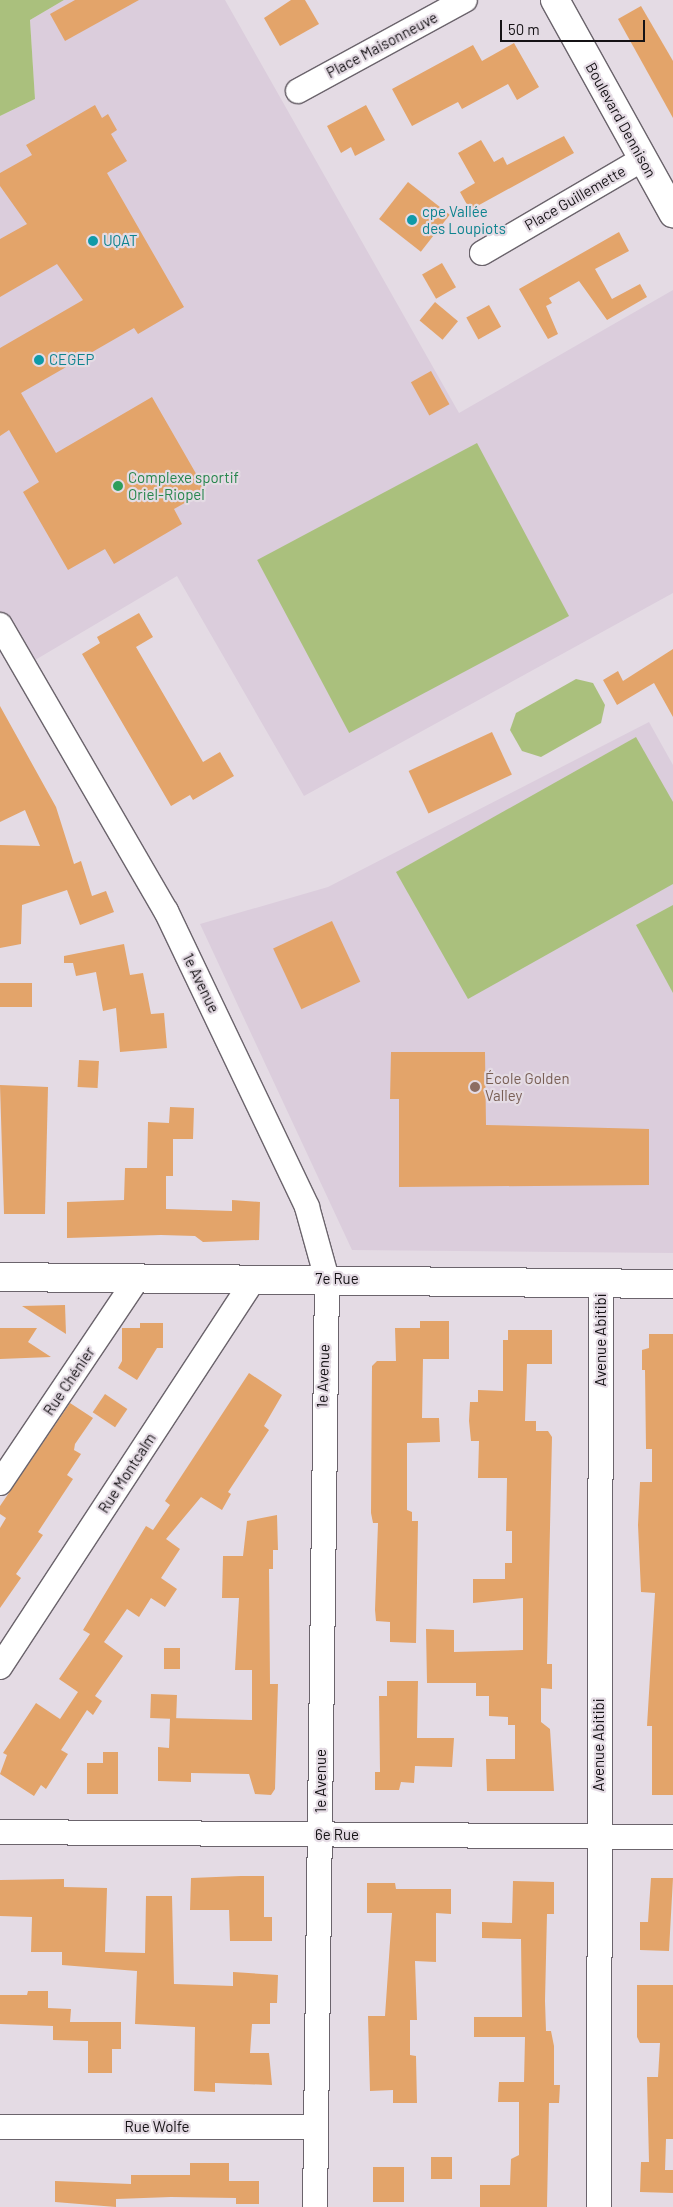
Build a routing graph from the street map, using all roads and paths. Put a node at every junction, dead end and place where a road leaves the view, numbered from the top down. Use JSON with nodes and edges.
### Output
{"nodes":[{"id":1,"x":466,"y":0,"type":"edge"},
{"id":2,"x":555,"y":0,"type":"edge"},
{"id":3,"x":298,"y":91,"type":"dead end"},
{"id":4,"x":643,"y":159,"type":"junction"},
{"id":5,"x":673,"y":213,"type":"edge"},
{"id":6,"x":482,"y":253,"type":"dead end"},
{"id":7,"x":0,"y":625,"type":"edge"},
{"id":8,"x":9,"y":657,"type":"edge"},
{"id":9,"x":0,"y":1277,"type":"edge"},
{"id":10,"x":138,"y":1278,"type":"junction"},
{"id":11,"x":254,"y":1279,"type":"junction"},
{"id":12,"x":327,"y":1279,"type":"junction"},
{"id":13,"x":601,"y":1283,"type":"junction"},
{"id":14,"x":673,"y":1284,"type":"edge"},
{"id":15,"x":0,"y":1483,"type":"edge"},
{"id":16,"x":0,"y":1667,"type":"edge"},
{"id":17,"x":0,"y":1832,"type":"edge"},
{"id":18,"x":320,"y":1835,"type":"junction"},
{"id":19,"x":599,"y":1837,"type":"junction"},
{"id":20,"x":673,"y":1837,"type":"edge"},
{"id":21,"x":0,"y":2127,"type":"edge"},
{"id":22,"x":314,"y":2127,"type":"junction"},
{"id":23,"x":315,"y":2207,"type":"edge"},
{"id":24,"x":599,"y":2207,"type":"edge"}],
"edges":[{"from":1,"to":3,"type":"street","name":"Place Maisonneuve"},
{"from":2,"to":4,"type":"street","name":"Boulevard Dennison"},
{"from":4,"to":5,"type":"street","name":"Boulevard Dennison"},
{"from":4,"to":6,"type":"street","name":"Place Guillemette"},
{"from":7,"to":8,"type":"street","name":"1e Avenue"},
{"from":8,"to":12,"type":"street","name":"1e Avenue"},
{"from":9,"to":10,"type":"street","name":"7e Rue"},
{"from":10,"to":11,"type":"street","name":"7e Rue"},
{"from":10,"to":15,"type":"street","name":"Rue Chénier"},
{"from":11,"to":12,"type":"street","name":"7e Rue"},
{"from":11,"to":16,"type":"street","name":"Rue Montcalm"},
{"from":12,"to":13,"type":"street","name":"7e Rue"},
{"from":12,"to":18,"type":"street","name":"1e Avenue"},
{"from":13,"to":14,"type":"street","name":"7e Rue"},
{"from":13,"to":19,"type":"street","name":"Avenue Abitibi"},
{"from":17,"to":18,"type":"street","name":"6e Rue"},
{"from":18,"to":19,"type":"street","name":"6e Rue"},
{"from":18,"to":22,"type":"street","name":"1e Avenue"},
{"from":19,"to":20,"type":"street","name":"6e Rue"},
{"from":19,"to":24,"type":"street","name":"Avenue Abitibi"},
{"from":21,"to":22,"type":"street","name":"Rue Wolfe"},
{"from":22,"to":23,"type":"street","name":"1e Avenue"}]}
